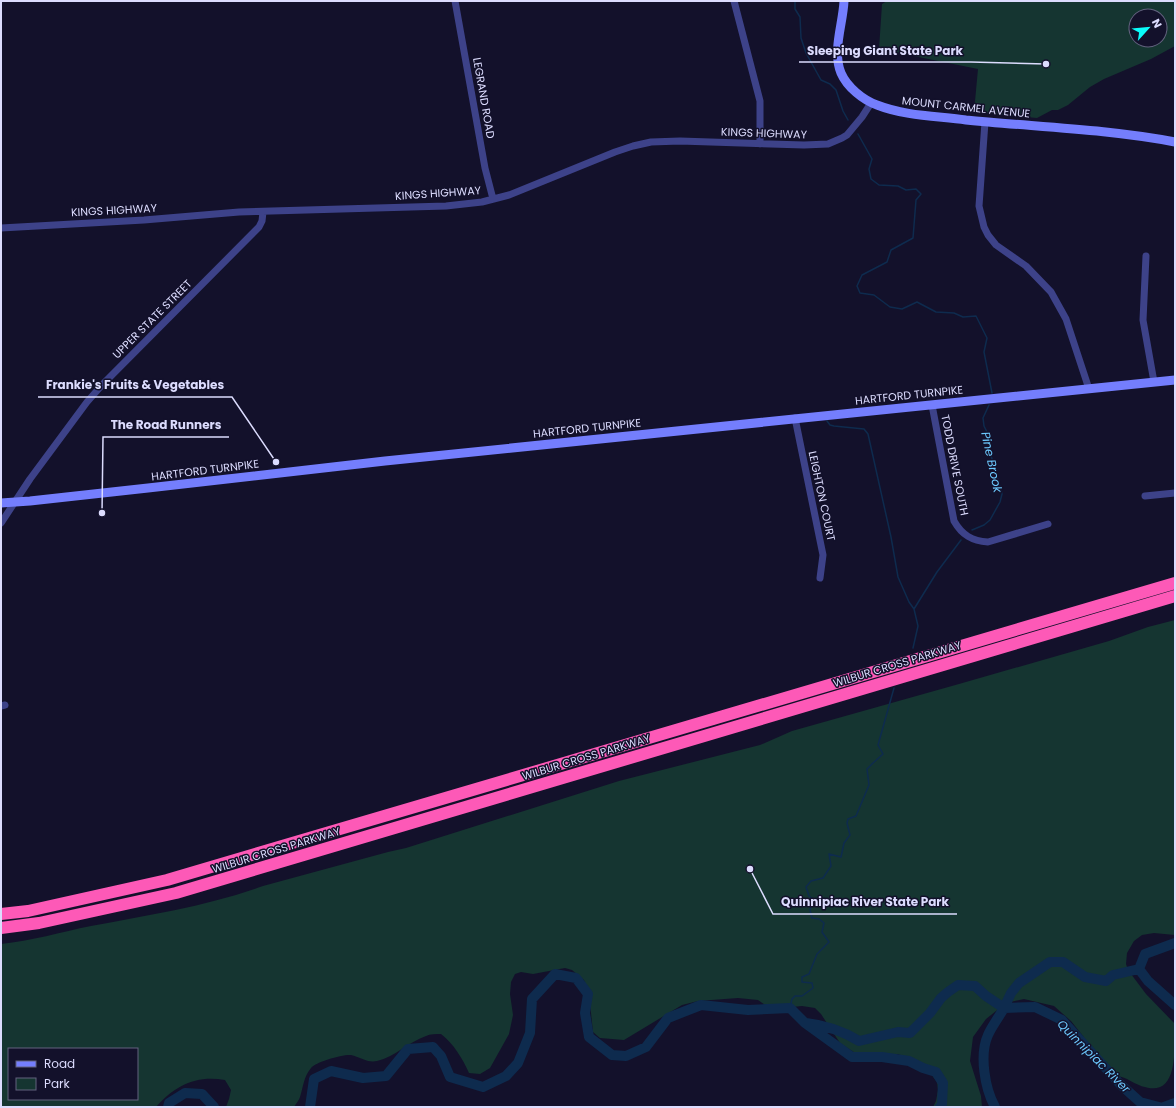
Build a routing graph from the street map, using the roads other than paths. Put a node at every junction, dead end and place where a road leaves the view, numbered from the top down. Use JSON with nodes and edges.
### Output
{"nodes":[{"id":1,"x":455,"y":1,"type":"edge"},
{"id":2,"x":734,"y":1,"type":"edge"},
{"id":3,"x":844,"y":1,"type":"edge"},
{"id":4,"x":871,"y":103,"type":"junction"},
{"id":5,"x":985,"y":122,"type":"junction"},
{"id":6,"x":1175,"y":142,"type":"edge"},
{"id":7,"x":760,"y":144,"type":"junction"},
{"id":8,"x":493,"y":199,"type":"junction"},
{"id":9,"x":263,"y":212,"type":"junction"},
{"id":10,"x":1,"y":228,"type":"edge"},
{"id":11,"x":1146,"y":256,"type":"dead end"},
{"id":12,"x":1175,"y":380,"type":"edge"},
{"id":13,"x":1154,"y":382,"type":"junction"},
{"id":14,"x":1089,"y":389,"type":"junction"},
{"id":15,"x":932,"y":405,"type":"junction"},
{"id":16,"x":795,"y":418,"type":"junction"},
{"id":17,"x":1175,"y":493,"type":"edge"},
{"id":18,"x":1145,"y":496,"type":"dead end"},
{"id":19,"x":14,"y":502,"type":"junction"},
{"id":20,"x":1,"y":503,"type":"edge"},
{"id":21,"x":1,"y":523,"type":"edge"},
{"id":22,"x":1048,"y":524,"type":"dead end"},
{"id":23,"x":820,"y":578,"type":"dead end"},
{"id":24,"x":1175,"y":583,"type":"edge"},
{"id":25,"x":1175,"y":596,"type":"edge"},
{"id":26,"x":1,"y":914,"type":"edge"},
{"id":27,"x":1,"y":928,"type":"edge"}],
"edges":[{"from":1,"to":8,"type":"street","name":"LEGRAND ROAD"},
{"from":2,"to":7,"type":"street"},
{"from":3,"to":4,"type":"main road","name":"MOUNT CARMEL AVENUE"},
{"from":4,"to":5,"type":"main road","name":"MOUNT CARMEL AVENUE"},
{"from":4,"to":7,"type":"street","name":"KINGS HIGHWAY"},
{"from":5,"to":6,"type":"main road","name":"MOUNT CARMEL AVENUE"},
{"from":5,"to":14,"type":"street"},
{"from":7,"to":8,"type":"street","name":"KINGS HIGHWAY"},
{"from":8,"to":9,"type":"street","name":"KINGS HIGHWAY"},
{"from":9,"to":10,"type":"street","name":"KINGS HIGHWAY"},
{"from":9,"to":19,"type":"street","name":"UPPER STATE STREET"},
{"from":11,"to":13,"type":"street"},
{"from":12,"to":13,"type":"main road","name":"HARTFORD TURNPIKE"},
{"from":13,"to":14,"type":"main road","name":"HARTFORD TURNPIKE"},
{"from":14,"to":15,"type":"main road","name":"HARTFORD TURNPIKE"},
{"from":15,"to":16,"type":"main road","name":"HARTFORD TURNPIKE"},
{"from":15,"to":22,"type":"street","name":"TODD DRIVE SOUTH"},
{"from":16,"to":19,"type":"main road","name":"HARTFORD TURNPIKE"},
{"from":16,"to":23,"type":"street","name":"LEIGHTON COURT"},
{"from":17,"to":18,"type":"street"},
{"from":19,"to":20,"type":"main road","name":"HARTFORD TURNPIKE"},
{"from":19,"to":21,"type":"street","name":"UPPER STATE STREET"},
{"from":24,"to":26,"type":"highway","name":"WILBUR CROSS PARKWAY"},
{"from":25,"to":27,"type":"highway","name":"WILBUR CROSS PARKWAY"}]}
